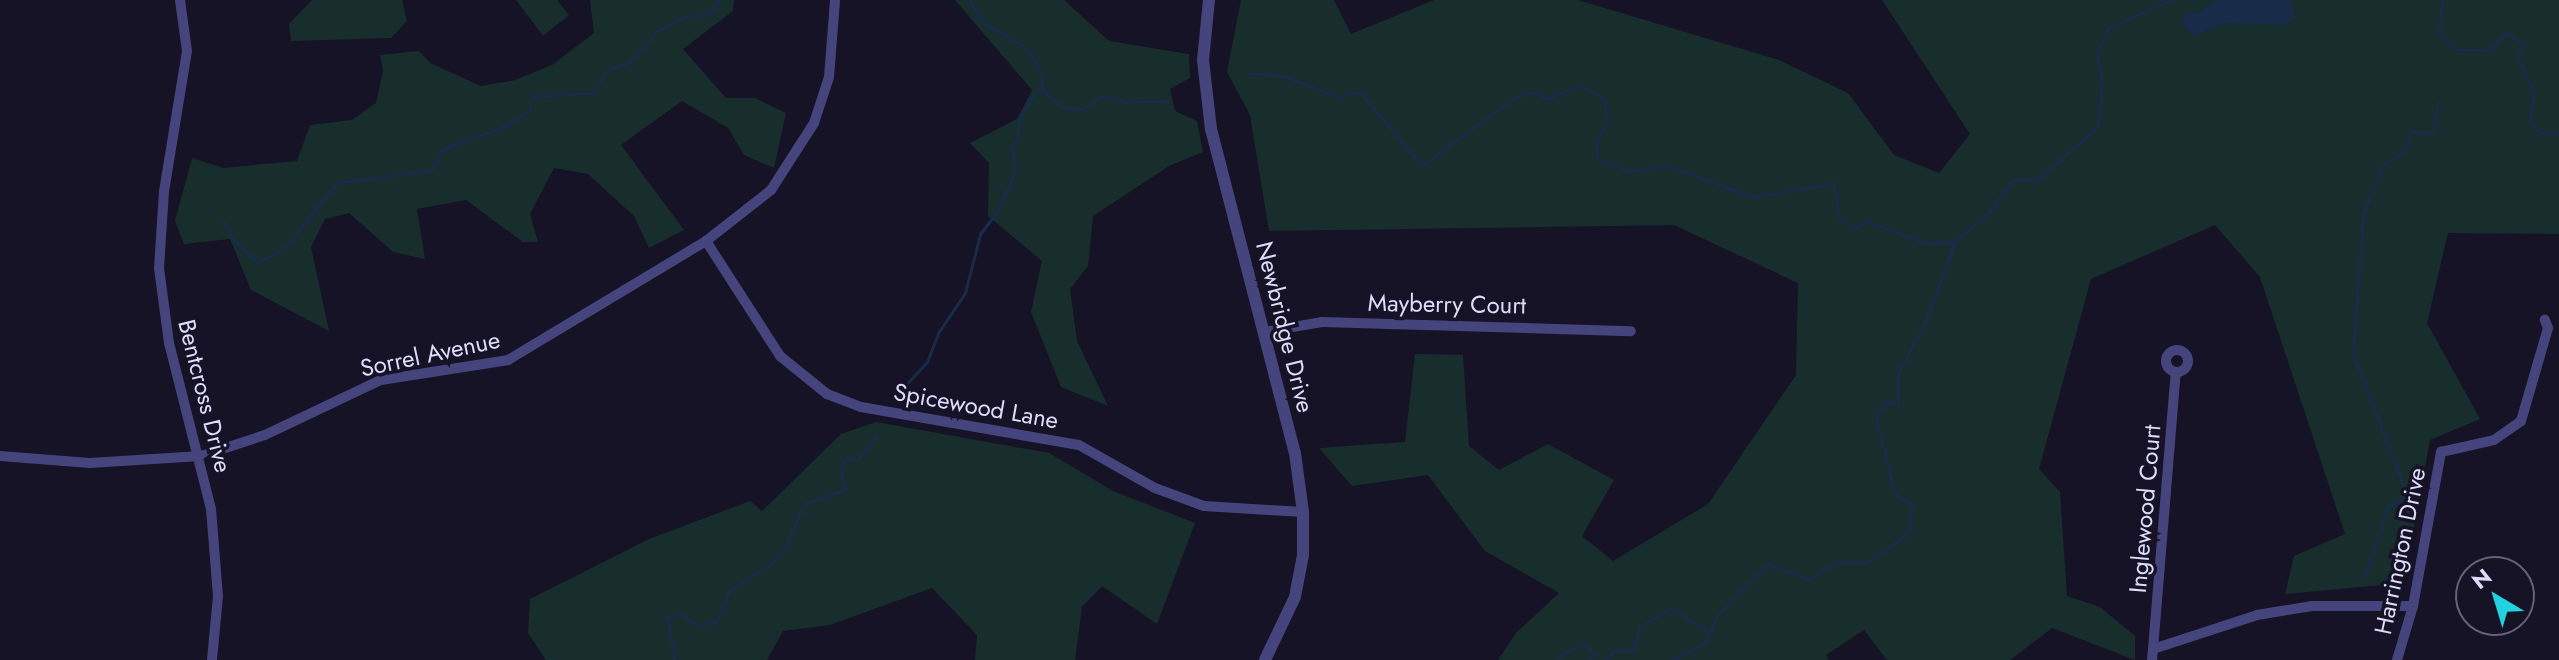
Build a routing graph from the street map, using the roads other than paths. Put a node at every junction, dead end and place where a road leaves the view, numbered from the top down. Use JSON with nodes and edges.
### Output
{"nodes":[{"id":1,"x":180,"y":0,"type":"edge"},
{"id":2,"x":835,"y":0,"type":"edge"},
{"id":3,"x":1209,"y":0,"type":"edge"},
{"id":4,"x":706,"y":241,"type":"junction"},
{"id":5,"x":2545,"y":320,"type":"dead end"},
{"id":6,"x":1631,"y":331,"type":"dead end"},
{"id":7,"x":1264,"y":332,"type":"junction"},
{"id":8,"x":2176,"y":372,"type":"dead end"},
{"id":9,"x":0,"y":456,"type":"edge"},
{"id":10,"x":201,"y":456,"type":"junction"},
{"id":11,"x":1303,"y":512,"type":"junction"},
{"id":12,"x":2413,"y":606,"type":"junction"},
{"id":13,"x":2152,"y":654,"type":"edge"},
{"id":14,"x":212,"y":660,"type":"edge"},
{"id":15,"x":1265,"y":660,"type":"edge"},
{"id":16,"x":2397,"y":660,"type":"edge"}],
"edges":[{"from":1,"to":10,"type":"street","name":"Bentcross Drive"},
{"from":2,"to":4,"type":"street","name":"Sorrel Avenue"},
{"from":3,"to":7,"type":"street","name":"Newbridge Drive"},
{"from":4,"to":10,"type":"street","name":"Sorrel Avenue"},
{"from":4,"to":11,"type":"street","name":"Spicewood Lane"},
{"from":5,"to":12,"type":"street","name":"Harrington Drive"},
{"from":6,"to":7,"type":"street","name":"Mayberry Court"},
{"from":7,"to":11,"type":"street","name":"Newbridge Drive"},
{"from":8,"to":13,"type":"street","name":"Inglewood Court"},
{"from":9,"to":10,"type":"street","name":"Sorrel Avenue"},
{"from":10,"to":14,"type":"street","name":"Bentcross Drive"},
{"from":11,"to":15,"type":"street","name":"Newbridge Drive"},
{"from":12,"to":13,"type":"street"},
{"from":12,"to":16,"type":"street","name":"Harrington Drive"}]}
